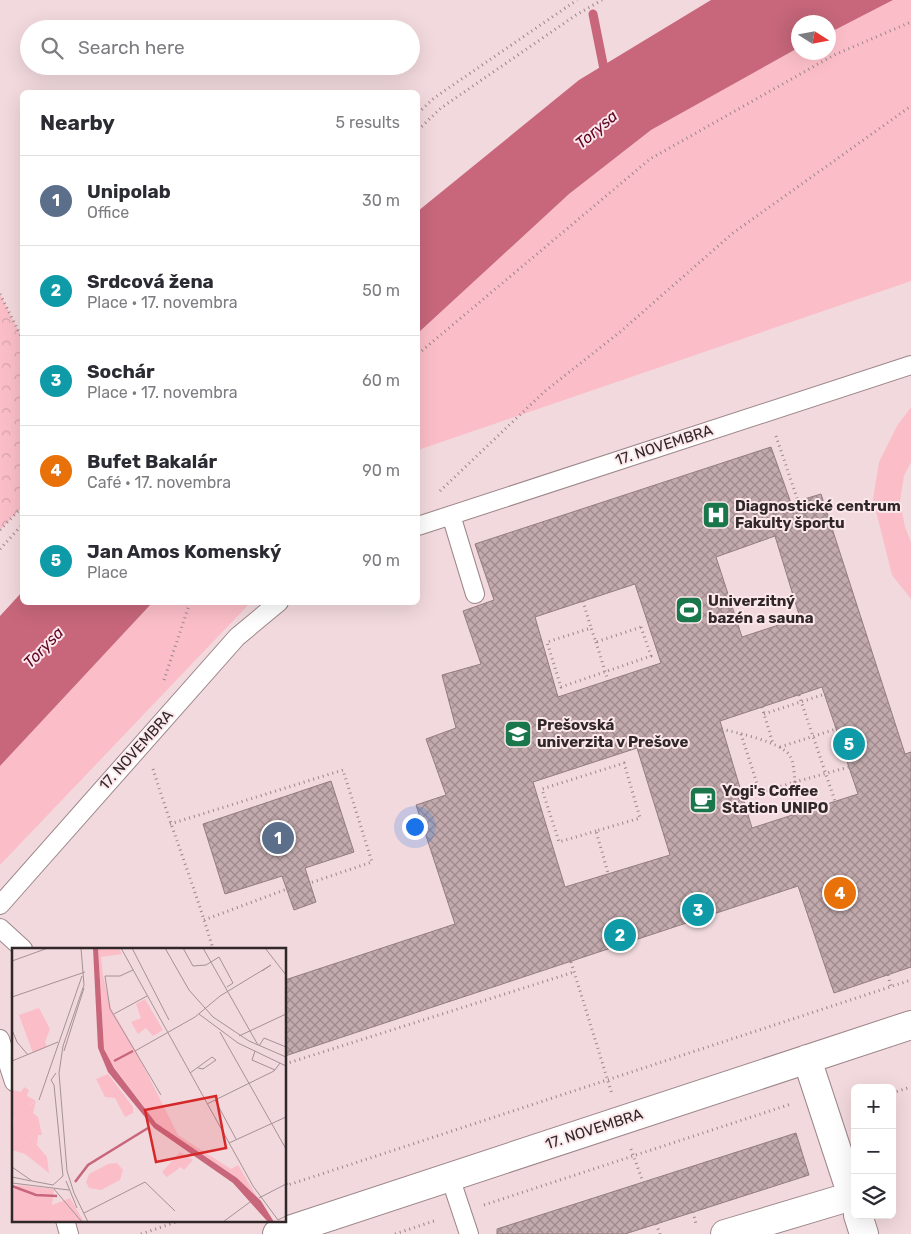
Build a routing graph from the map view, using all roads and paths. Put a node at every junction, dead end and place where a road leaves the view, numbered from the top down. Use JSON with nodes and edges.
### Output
{"nodes":[{"id":1,"x":577,"y":0,"type":"edge"},
{"id":2,"x":602,"y":0,"type":"edge"},
{"id":3,"x":911,"y":22,"type":"edge"},
{"id":4,"x":911,"y":106,"type":"edge"},
{"id":5,"x":420,"y":112,"type":"edge"},
{"id":6,"x":420,"y":128,"type":"edge"},
{"id":7,"x":0,"y":294,"type":"edge"},
{"id":8,"x":20,"y":330,"type":"edge"},
{"id":9,"x":420,"y":352,"type":"edge"},
{"id":10,"x":911,"y":365,"type":"edge"},
{"id":11,"x":768,"y":412,"type":"junction"},
{"id":12,"x":438,"y":494,"type":"dead end"},
{"id":13,"x":798,"y":501,"type":"dead end"},
{"id":14,"x":20,"y":509,"type":"edge"},
{"id":15,"x":451,"y":515,"type":"junction"},
{"id":16,"x":420,"y":525,"type":"edge"},
{"id":17,"x":20,"y":527,"type":"edge"},
{"id":18,"x":0,"y":530,"type":"edge"},
{"id":19,"x":0,"y":549,"type":"edge"},
{"id":20,"x":475,"y":594,"type":"dead end"},
{"id":21,"x":583,"y":601,"type":"dead end"},
{"id":22,"x":189,"y":605,"type":"edge"},
{"id":23,"x":275,"y":605,"type":"edge"},
{"id":24,"x":591,"y":628,"type":"junction"},
{"id":25,"x":596,"y":642,"type":"junction"},
{"id":26,"x":605,"y":672,"type":"junction"},
{"id":27,"x":608,"y":681,"type":"dead end"},
{"id":28,"x":162,"y":686,"type":"dead end"},
{"id":29,"x":825,"y":694,"type":"dead end"},
{"id":30,"x":799,"y":695,"type":"dead end"},
{"id":31,"x":801,"y":702,"type":"junction"},
{"id":32,"x":762,"y":707,"type":"dead end"},
{"id":33,"x":764,"y":714,"type":"junction"},
{"id":34,"x":722,"y":729,"type":"dead end"},
{"id":35,"x":836,"y":730,"type":"dead end"},
{"id":36,"x":741,"y":734,"type":"junction"},
{"id":37,"x":813,"y":736,"type":"junction"},
{"id":38,"x":144,"y":741,"type":"junction"},
{"id":39,"x":773,"y":744,"type":"junction"},
{"id":40,"x":779,"y":747,"type":"junction"},
{"id":41,"x":849,"y":767,"type":"dead end"},
{"id":42,"x":826,"y":774,"type":"junction"},
{"id":43,"x":795,"y":782,"type":"junction"},
{"id":44,"x":760,"y":793,"type":"junction"},
{"id":45,"x":743,"y":798,"type":"dead end"},
{"id":46,"x":835,"y":802,"type":"dead end"},
{"id":47,"x":804,"y":812,"type":"dead end"},
{"id":48,"x":170,"y":824,"type":"junction"},
{"id":49,"x":596,"y":831,"type":"junction"},
{"id":50,"x":608,"y":873,"type":"dead end"},
{"id":51,"x":310,"y":883,"type":"dead end"},
{"id":52,"x":287,"y":889,"type":"dead end"},
{"id":53,"x":0,"y":905,"type":"edge"},
{"id":54,"x":204,"y":920,"type":"junction"},
{"id":55,"x":0,"y":928,"type":"edge"},
{"id":56,"x":22,"y":948,"type":"edge"},
{"id":57,"x":212,"y":948,"type":"edge"},
{"id":58,"x":570,"y":962,"type":"dead end"},
{"id":59,"x":574,"y":972,"type":"junction"},
{"id":60,"x":888,"y":975,"type":"dead end"},
{"id":61,"x":911,"y":980,"type":"edge"},
{"id":62,"x":891,"y":987,"type":"junction"},
{"id":63,"x":911,"y":1025,"type":"edge"},
{"id":64,"x":0,"y":1040,"type":"edge"},
{"id":65,"x":807,"y":1059,"type":"junction"},
{"id":66,"x":286,"y":1064,"type":"edge"},
{"id":67,"x":12,"y":1076,"type":"edge"},
{"id":68,"x":606,"y":1079,"type":"junction"},
{"id":69,"x":12,"y":1083,"type":"edge"},
{"id":70,"x":911,"y":1087,"type":"edge"},
{"id":71,"x":0,"y":1088,"type":"edge"},
{"id":72,"x":896,"y":1092,"type":"edge"},
{"id":73,"x":791,"y":1104,"type":"dead end"},
{"id":74,"x":621,"y":1120,"type":"junction"},
{"id":75,"x":634,"y":1157,"type":"junction"},
{"id":76,"x":450,"y":1177,"type":"junction"},
{"id":77,"x":643,"y":1182,"type":"dead end"},
{"id":78,"x":286,"y":1186,"type":"edge"},
{"id":79,"x":851,"y":1193,"type":"edge"},
{"id":80,"x":851,"y":1206,"type":"edge"},
{"id":81,"x":462,"y":1212,"type":"junction"},
{"id":82,"x":859,"y":1219,"type":"edge"},
{"id":83,"x":176,"y":1222,"type":"edge"},
{"id":84,"x":656,"y":1224,"type":"dead end"},
{"id":85,"x":141,"y":1234,"type":"edge"},
{"id":86,"x":277,"y":1234,"type":"edge"},
{"id":87,"x":395,"y":1234,"type":"edge"},
{"id":88,"x":469,"y":1234,"type":"edge"},
{"id":89,"x":660,"y":1234,"type":"edge"},
{"id":90,"x":725,"y":1234,"type":"edge"},
{"id":91,"x":864,"y":1234,"type":"edge"}],
"edges":[{"from":1,"to":5,"type":"path"},
{"from":2,"to":6,"type":"path"},
{"from":3,"to":9,"type":"path"},
{"from":4,"to":12,"type":"path"},
{"from":7,"to":8,"type":"path"},
{"from":10,"to":11,"type":"lane","name":"17. NOVEMBRA"},
{"from":11,"to":13,"type":"path"},
{"from":11,"to":15,"type":"lane","name":"17. NOVEMBRA"},
{"from":14,"to":18,"type":"path"},
{"from":15,"to":16,"type":"lane","name":"17. NOVEMBRA"},
{"from":15,"to":20,"type":"lane"},
{"from":17,"to":19,"type":"path"},
{"from":21,"to":24,"type":"path"},
{"from":22,"to":28,"type":"path"},
{"from":23,"to":38,"type":"lane","name":"17. NOVEMBRA"},
{"from":24,"to":25,"type":"path"},
{"from":24,"to":26,"type":"path"},
{"from":25,"to":26,"type":"path"},
{"from":25,"to":26,"type":"path"},
{"from":26,"to":27,"type":"path"},
{"from":29,"to":31,"type":"path"},
{"from":30,"to":31,"type":"path"},
{"from":31,"to":33,"type":"path"},
{"from":31,"to":37,"type":"path"},
{"from":32,"to":33,"type":"path"},
{"from":33,"to":39,"type":"path"},
{"from":34,"to":36,"type":"path"},
{"from":35,"to":37,"type":"path"},
{"from":36,"to":39,"type":"path"},
{"from":36,"to":44,"type":"path"},
{"from":37,"to":40,"type":"path"},
{"from":37,"to":42,"type":"path"},
{"from":38,"to":48,"type":"path"},
{"from":38,"to":53,"type":"lane","name":"17. NOVEMBRA"},
{"from":39,"to":40,"type":"path"},
{"from":40,"to":43,"type":"path"},
{"from":41,"to":42,"type":"path"},
{"from":42,"to":43,"type":"path"},
{"from":42,"to":46,"type":"path"},
{"from":43,"to":44,"type":"path"},
{"from":43,"to":47,"type":"path"},
{"from":44,"to":45,"type":"path"},
{"from":48,"to":51,"type":"path"},
{"from":48,"to":54,"type":"path"},
{"from":49,"to":49,"type":"path"},
{"from":49,"to":50,"type":"path"},
{"from":52,"to":54,"type":"path"},
{"from":54,"to":57,"type":"path"},
{"from":55,"to":56,"type":"lane"},
{"from":58,"to":59,"type":"path"},
{"from":59,"to":66,"type":"path"},
{"from":59,"to":68,"type":"path"},
{"from":60,"to":62,"type":"path"},
{"from":61,"to":62,"type":"path"},
{"from":62,"to":68,"type":"path"},
{"from":63,"to":65,"type":"street","name":"17. NOVEMBRA"},
{"from":64,"to":67,"type":"lane"},
{"from":65,"to":74,"type":"street","name":"17. NOVEMBRA"},
{"from":65,"to":79,"type":"street"},
{"from":68,"to":74,"type":"path"},
{"from":68,"to":78,"type":"path"},
{"from":69,"to":71,"type":"lane"},
{"from":70,"to":72,"type":"path"},
{"from":73,"to":75,"type":"path"},
{"from":74,"to":75,"type":"path"},
{"from":74,"to":76,"type":"street","name":"17. NOVEMBRA"},
{"from":75,"to":77,"type":"path"},
{"from":75,"to":81,"type":"path"},
{"from":76,"to":81,"type":"lane"},
{"from":76,"to":86,"type":"street","name":"17. NOVEMBRA"},
{"from":80,"to":90,"type":"street"},
{"from":81,"to":87,"type":"path"},
{"from":81,"to":88,"type":"lane"},
{"from":82,"to":91,"type":"street"},
{"from":83,"to":85,"type":"path"},
{"from":84,"to":89,"type":"path"}]}
